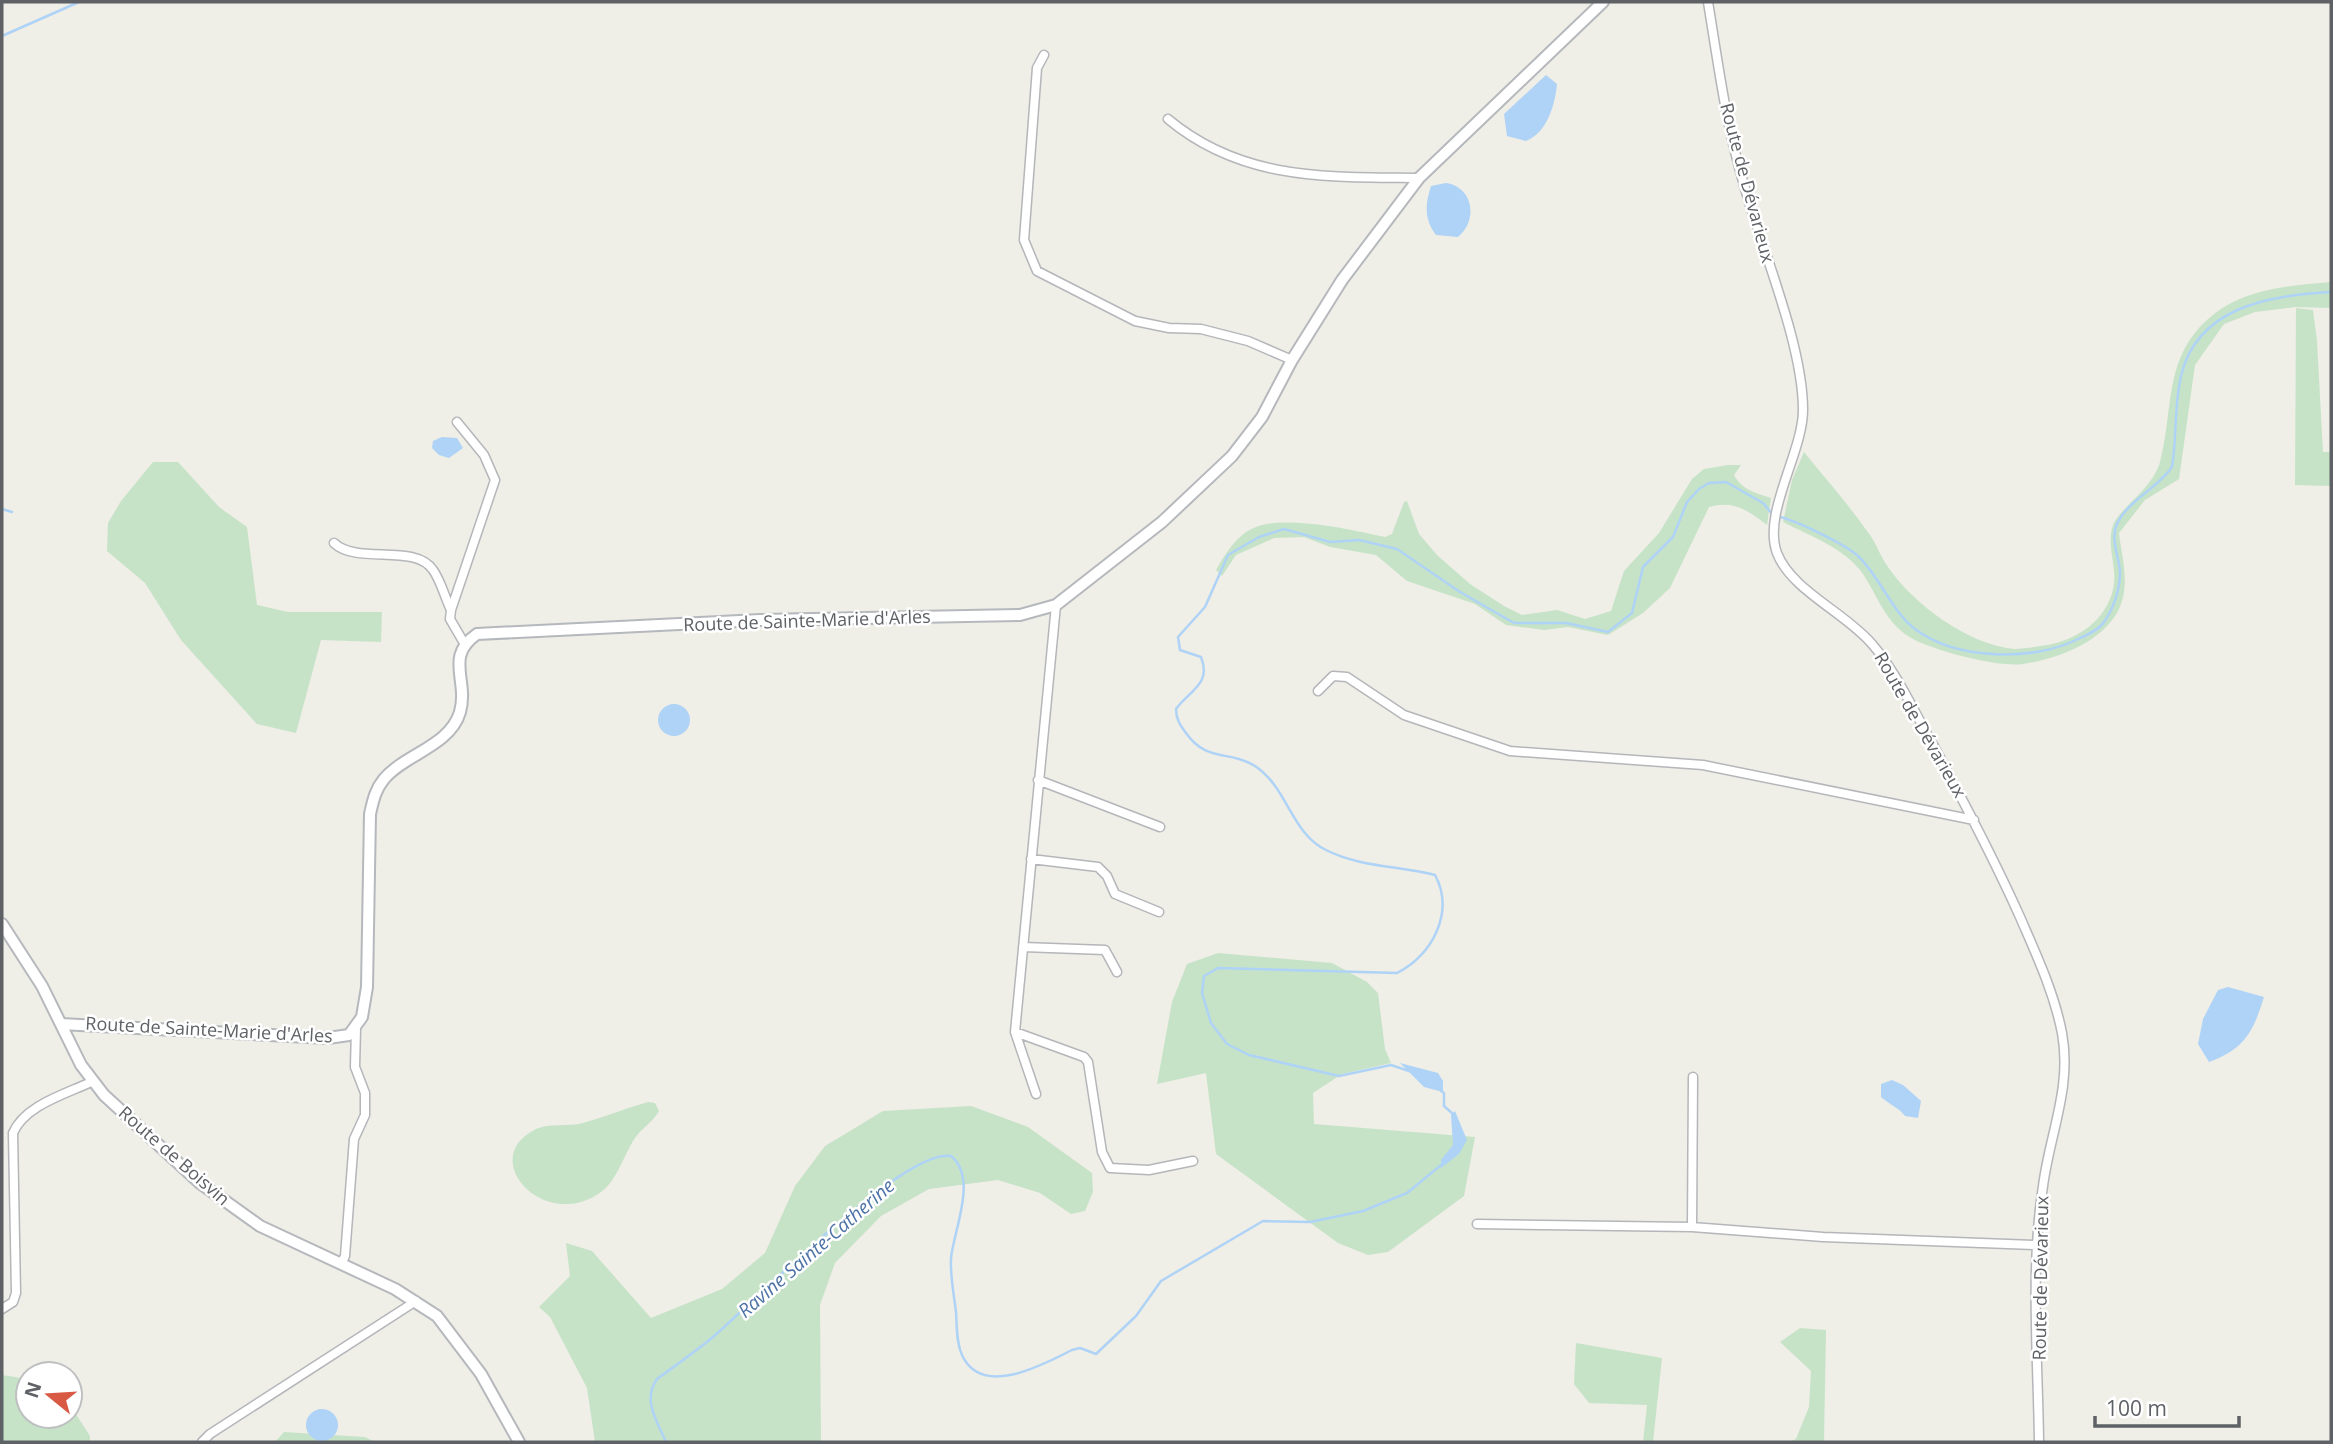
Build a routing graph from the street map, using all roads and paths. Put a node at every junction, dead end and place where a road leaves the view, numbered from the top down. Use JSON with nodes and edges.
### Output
{"nodes":[{"id":1,"x":1603,"y":2,"type":"edge"},
{"id":2,"x":1708,"y":2,"type":"edge"},
{"id":3,"x":1044,"y":55,"type":"dead end"},
{"id":4,"x":1168,"y":119,"type":"dead end"},
{"id":5,"x":1419,"y":178,"type":"junction"},
{"id":6,"x":1292,"y":360,"type":"junction"},
{"id":7,"x":457,"y":422,"type":"dead end"},
{"id":8,"x":334,"y":543,"type":"dead end"},
{"id":9,"x":1056,"y":605,"type":"junction"},
{"id":10,"x":451,"y":610,"type":"junction"},
{"id":11,"x":464,"y":643,"type":"junction"},
{"id":12,"x":1318,"y":691,"type":"dead end"},
{"id":13,"x":1038,"y":780,"type":"junction"},
{"id":14,"x":1974,"y":820,"type":"junction"},
{"id":15,"x":1160,"y":827,"type":"dead end"},
{"id":16,"x":1031,"y":859,"type":"junction"},
{"id":17,"x":1158,"y":912,"type":"dead end"},
{"id":18,"x":2,"y":924,"type":"edge"},
{"id":19,"x":1023,"y":947,"type":"junction"},
{"id":20,"x":1117,"y":972,"type":"dead end"},
{"id":21,"x":61,"y":1024,"type":"junction"},
{"id":22,"x":356,"y":1028,"type":"junction"},
{"id":23,"x":1015,"y":1032,"type":"junction"},
{"id":24,"x":1693,"y":1077,"type":"dead end"},
{"id":25,"x":91,"y":1082,"type":"junction"},
{"id":26,"x":1036,"y":1094,"type":"dead end"},
{"id":27,"x":1193,"y":1161,"type":"dead end"},
{"id":28,"x":1477,"y":1224,"type":"dead end"},
{"id":29,"x":1692,"y":1227,"type":"junction"},
{"id":30,"x":2037,"y":1245,"type":"junction"},
{"id":31,"x":341,"y":1264,"type":"junction"},
{"id":32,"x":416,"y":1301,"type":"junction"},
{"id":33,"x":2,"y":1309,"type":"edge"},
{"id":34,"x":202,"y":1442,"type":"edge"},
{"id":35,"x":519,"y":1442,"type":"edge"},
{"id":36,"x":2039,"y":1442,"type":"edge"}],
"edges":[{"from":1,"to":5,"type":"main road","name":"Route de Sainte-Marie d'Arles"},
{"from":2,"to":14,"type":"street","name":"Route de Dévarieux"},
{"from":3,"to":6,"type":"street"},
{"from":4,"to":5,"type":"street"},
{"from":5,"to":6,"type":"main road","name":"Route de Sainte-Marie d'Arles"},
{"from":6,"to":9,"type":"main road","name":"Route de Sainte-Marie d'Arles"},
{"from":7,"to":10,"type":"street"},
{"from":8,"to":10,"type":"street"},
{"from":9,"to":11,"type":"main road","name":"Route de Sainte-Marie d'Arles"},
{"from":9,"to":13,"type":"street"},
{"from":10,"to":11,"type":"street"},
{"from":11,"to":22,"type":"main road","name":"Route de Sainte-Marie d'Arles"},
{"from":12,"to":14,"type":"street"},
{"from":13,"to":15,"type":"street"},
{"from":13,"to":16,"type":"street"},
{"from":14,"to":30,"type":"street","name":"Route de Dévarieux"},
{"from":16,"to":17,"type":"street"},
{"from":16,"to":19,"type":"street"},
{"from":18,"to":21,"type":"main road","name":"Route de Boisvin"},
{"from":19,"to":20,"type":"street"},
{"from":19,"to":23,"type":"street"},
{"from":21,"to":22,"type":"main road","name":"Route de Sainte-Marie d'Arles"},
{"from":21,"to":25,"type":"main road","name":"Route de Boisvin"},
{"from":22,"to":31,"type":"street"},
{"from":23,"to":26,"type":"street"},
{"from":23,"to":27,"type":"street"},
{"from":24,"to":29,"type":"street"},
{"from":25,"to":31,"type":"main road","name":"Route de Boisvin"},
{"from":25,"to":33,"type":"street"},
{"from":28,"to":29,"type":"street"},
{"from":29,"to":30,"type":"street"},
{"from":30,"to":36,"type":"street","name":"Route de Dévarieux"},
{"from":31,"to":32,"type":"main road","name":"Route de Boisvin"},
{"from":32,"to":34,"type":"street"},
{"from":32,"to":35,"type":"main road","name":"Route de Boisvin"}]}
